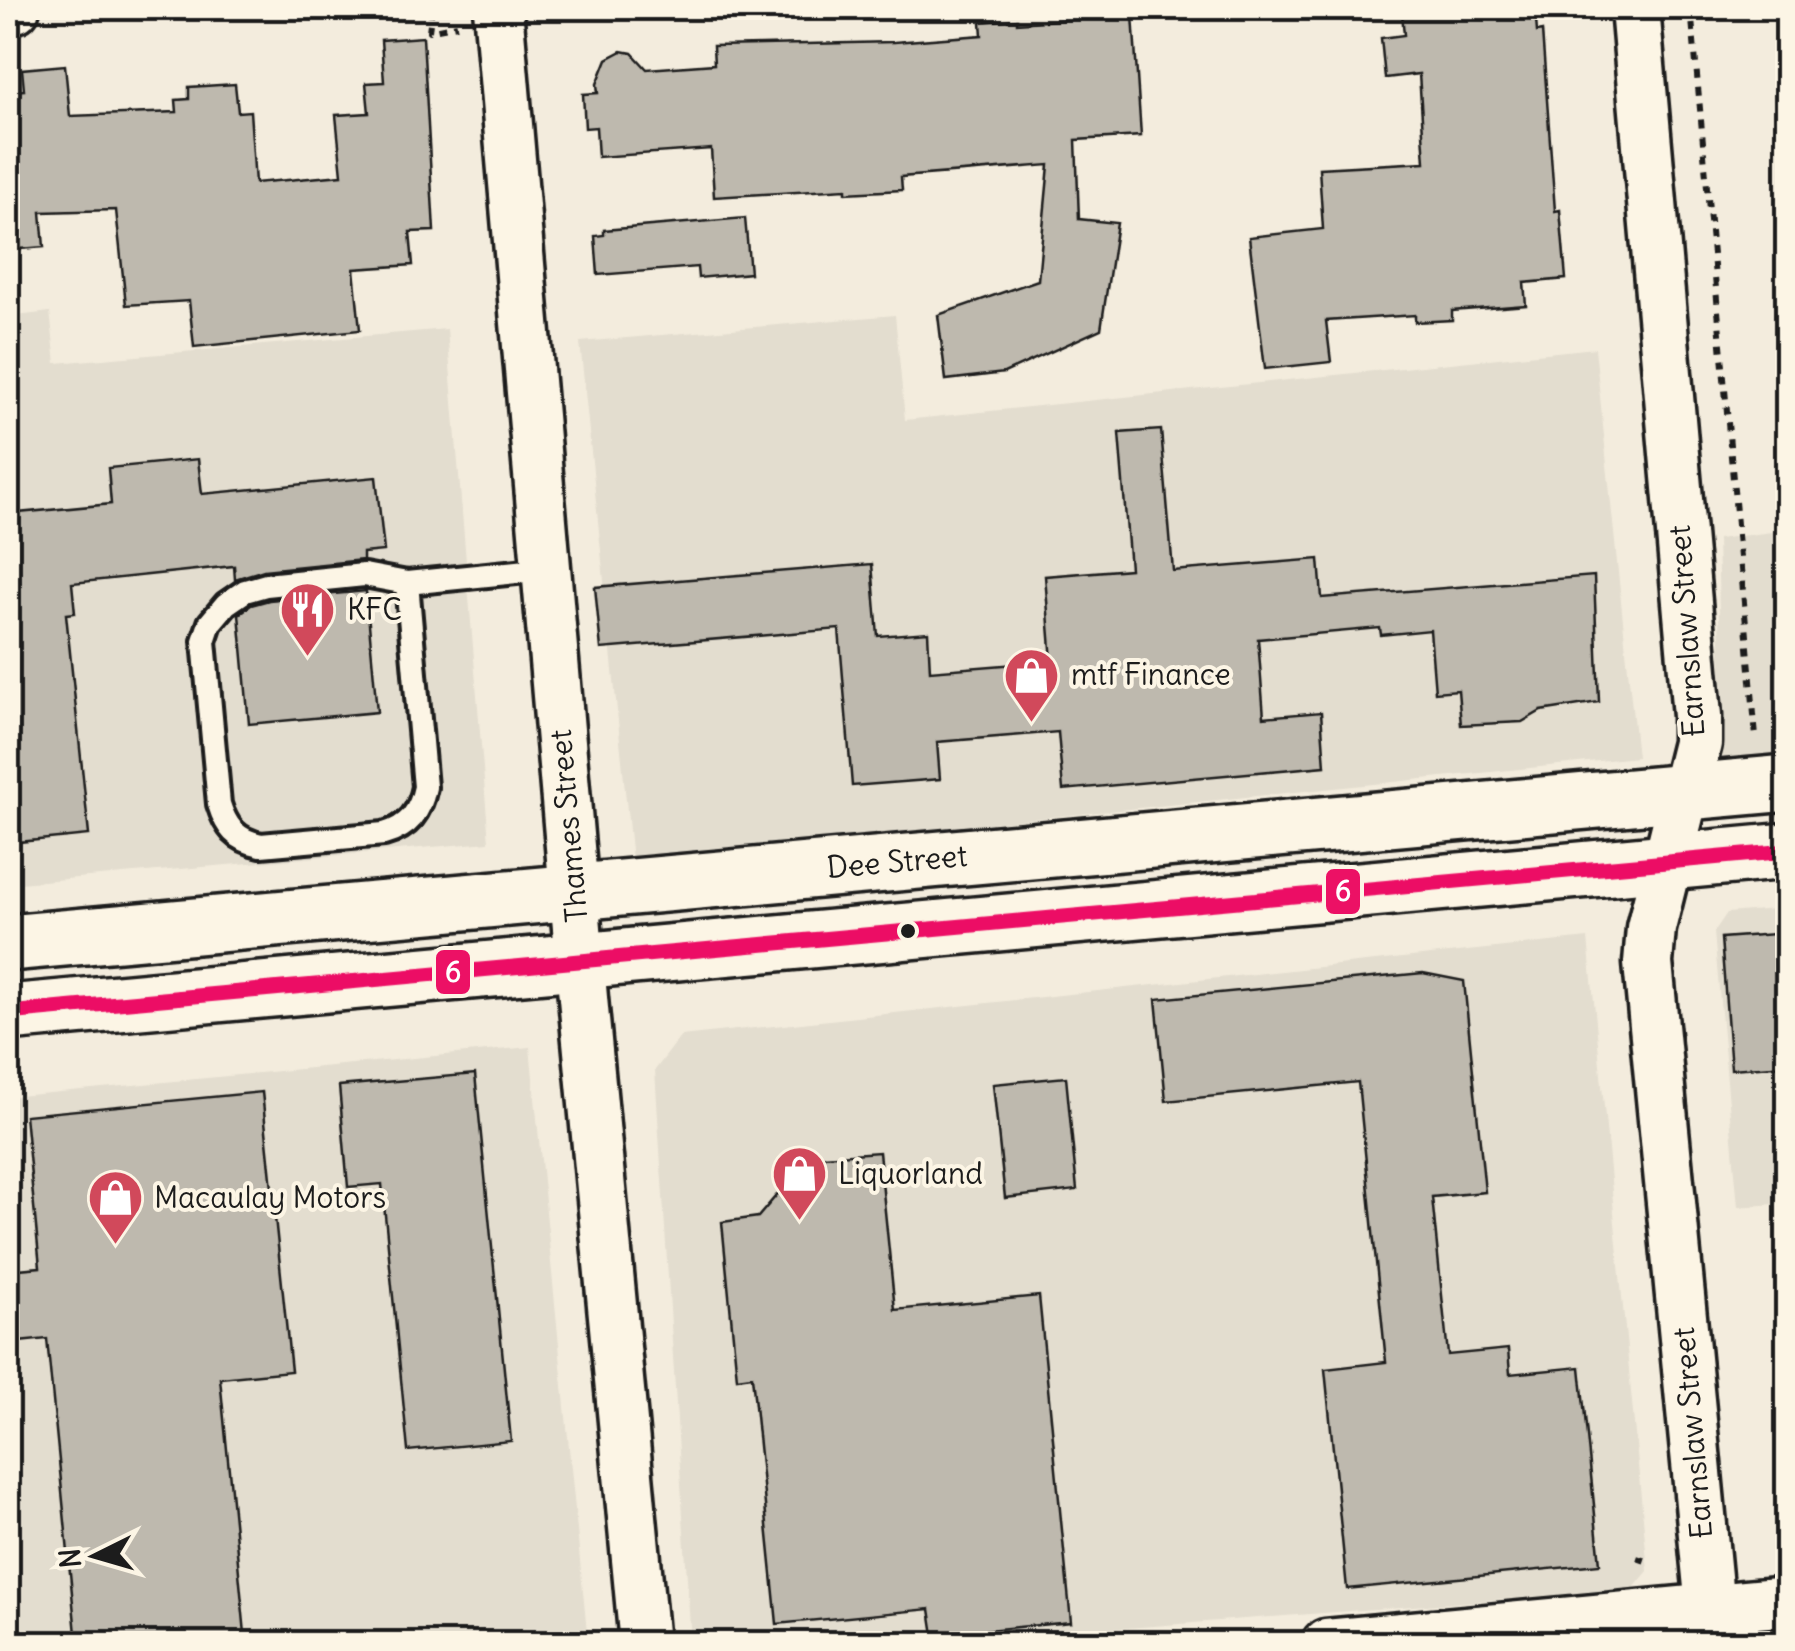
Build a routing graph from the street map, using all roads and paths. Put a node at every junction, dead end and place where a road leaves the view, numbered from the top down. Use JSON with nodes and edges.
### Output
{"nodes":[{"id":1,"x":8,"y":8,"type":"edge"},
{"id":2,"x":15,"y":8,"type":"edge"},
{"id":3,"x":432,"y":8,"type":"edge"},
{"id":4,"x":1635,"y":8,"type":"edge"},
{"id":5,"x":1691,"y":8,"type":"edge"},
{"id":6,"x":480,"y":15,"type":"edge"},
{"id":7,"x":548,"y":569,"type":"junction"},
{"id":8,"x":407,"y":583,"type":"junction"},
{"id":9,"x":1779,"y":759,"type":"edge"},
{"id":10,"x":1685,"y":792,"type":"junction"},
{"id":11,"x":1788,"y":851,"type":"edge"},
{"id":12,"x":1666,"y":861,"type":"junction"},
{"id":13,"x":576,"y":891,"type":"junction"},
{"id":14,"x":8,"y":943,"type":"edge"},
{"id":15,"x":580,"y":962,"type":"junction"},
{"id":16,"x":8,"y":1013,"type":"edge"},
{"id":17,"x":1638,"y":1558,"type":"dead end"},
{"id":18,"x":1649,"y":1562,"type":"dead end"},
{"id":19,"x":1788,"y":1601,"type":"edge"},
{"id":20,"x":1710,"y":1608,"type":"junction"},
{"id":21,"x":644,"y":1644,"type":"edge"},
{"id":22,"x":1326,"y":1644,"type":"edge"}],
"edges":[{"from":1,"to":2,"type":"street"},
{"from":3,"to":6,"type":"path"},
{"from":4,"to":10,"type":"street","name":"Earnslaw Street"},
{"from":5,"to":9,"type":"path"},
{"from":6,"to":7,"type":"street","name":"Thames Street"},
{"from":7,"to":8,"type":"lane"},
{"from":7,"to":13,"type":"street","name":"Thames Street"},
{"from":8,"to":8,"type":"lane"},
{"from":9,"to":10,"type":"main road","name":"Dee Street"},
{"from":10,"to":12,"type":"street","name":"Earnslaw Street"},
{"from":10,"to":13,"type":"main road","name":"Dee Street"},
{"from":11,"to":12,"type":"main road"},
{"from":12,"to":15,"type":"main road"},
{"from":12,"to":20,"type":"street","name":"Earnslaw Street"},
{"from":13,"to":14,"type":"main road","name":"Dee Street"},
{"from":13,"to":15,"type":"street","name":"Thames Street"},
{"from":15,"to":16,"type":"main road"},
{"from":15,"to":21,"type":"street","name":"Thames Street"},
{"from":17,"to":18,"type":"path"},
{"from":19,"to":20,"type":"street"},
{"from":20,"to":22,"type":"street"}]}
